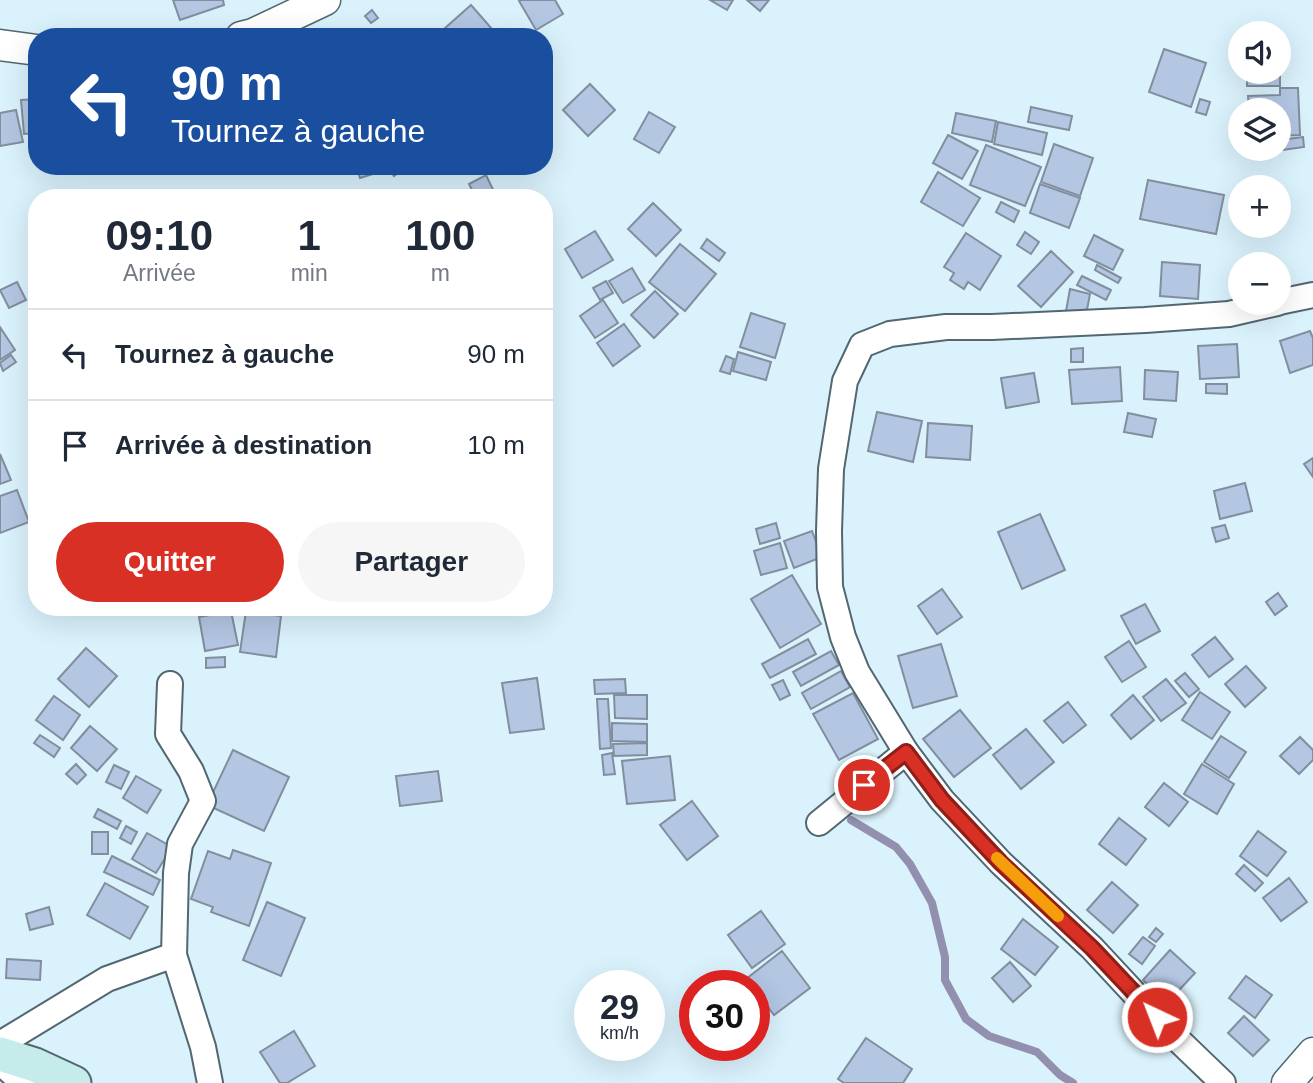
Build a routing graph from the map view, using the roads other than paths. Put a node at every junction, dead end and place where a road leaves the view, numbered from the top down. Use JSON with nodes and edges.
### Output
{"nodes":[{"id":1,"x":324,"y":0,"type":"edge"},
{"id":2,"x":266,"y":28,"type":"edge"},
{"id":3,"x":0,"y":45,"type":"edge"},
{"id":4,"x":28,"y":49,"type":"edge"},
{"id":5,"x":1313,"y":295,"type":"edge"},
{"id":6,"x":1291,"y":299,"type":"edge"},
{"id":7,"x":1228,"y":314,"type":"edge"},
{"id":8,"x":170,"y":684,"type":"dead end"},
{"id":9,"x":906,"y":752,"type":"junction"},
{"id":10,"x":819,"y":822,"type":"dead end"},
{"id":11,"x":174,"y":955,"type":"junction"},
{"id":12,"x":0,"y":1044,"type":"edge"},
{"id":13,"x":1313,"y":1053,"type":"edge"},
{"id":14,"x":0,"y":1054,"type":"edge"},
{"id":15,"x":0,"y":1062,"type":"edge"},
{"id":16,"x":23,"y":1083,"type":"edge"},
{"id":17,"x":74,"y":1083,"type":"edge"},
{"id":18,"x":210,"y":1083,"type":"edge"},
{"id":19,"x":1223,"y":1083,"type":"edge"},
{"id":20,"x":1287,"y":1083,"type":"edge"}],
"edges":[{"from":1,"to":2,"type":"street"},
{"from":3,"to":4,"type":"street"},
{"from":5,"to":6,"type":"street"},
{"from":7,"to":9,"type":"street"},
{"from":8,"to":11,"type":"street"},
{"from":9,"to":10,"type":"street"},
{"from":9,"to":19,"type":"street"},
{"from":11,"to":12,"type":"street"},
{"from":11,"to":18,"type":"street"},
{"from":13,"to":20,"type":"street"},
{"from":14,"to":17,"type":"main road"},
{"from":15,"to":16,"type":"street"}]}
